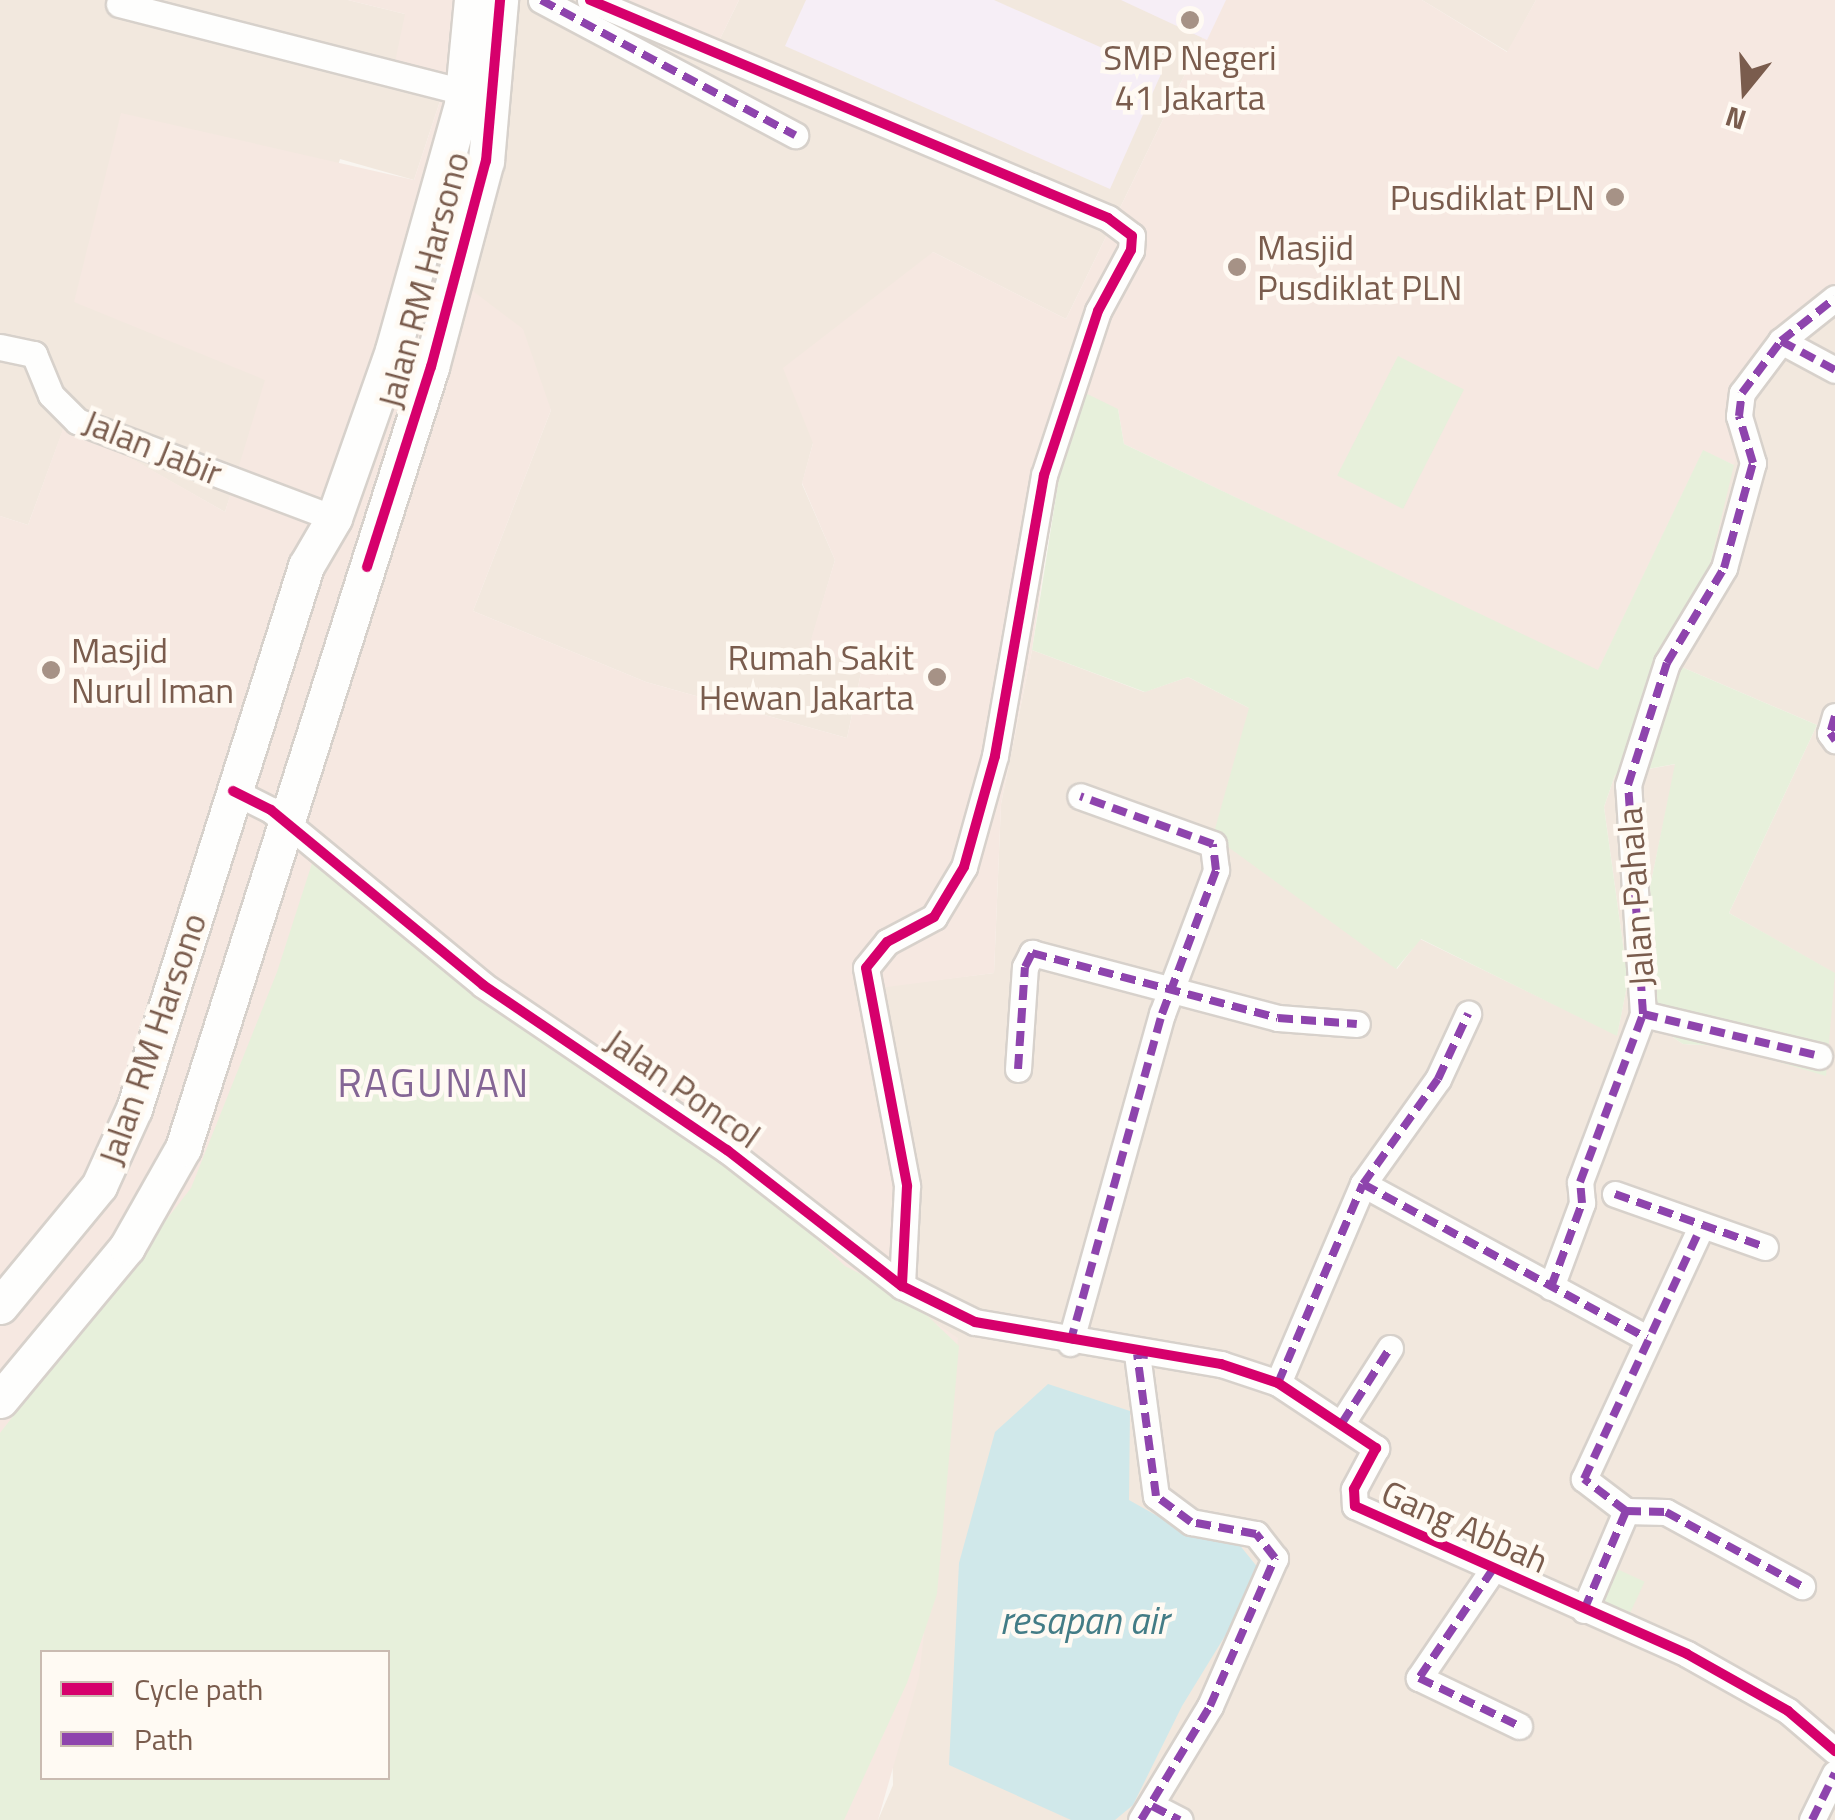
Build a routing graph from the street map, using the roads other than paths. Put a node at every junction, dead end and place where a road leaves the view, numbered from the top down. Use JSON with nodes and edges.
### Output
{"nodes":[{"id":1,"x":472,"y":0,"type":"edge"},
{"id":2,"x":500,"y":0,"type":"edge"},
{"id":3,"x":541,"y":0,"type":"edge"},
{"id":4,"x":590,"y":0,"type":"edge"},
{"id":5,"x":119,"y":4,"type":"dead end"},
{"id":6,"x":465,"y":92,"type":"junction"},
{"id":7,"x":795,"y":135,"type":"dead end"},
{"id":8,"x":1835,"y":298,"type":"edge"},
{"id":9,"x":1781,"y":341,"type":"junction"},
{"id":10,"x":0,"y":347,"type":"edge"},
{"id":11,"x":1835,"y":370,"type":"edge"},
{"id":12,"x":334,"y":518,"type":"junction"},
{"id":13,"x":1835,"y":716,"type":"edge"},
{"id":14,"x":1835,"y":740,"type":"edge"},
{"id":15,"x":233,"y":791,"type":"junction"},
{"id":16,"x":1080,"y":796,"type":"dead end"},
{"id":17,"x":288,"y":822,"type":"junction"},
{"id":18,"x":1170,"y":988,"type":"junction"},
{"id":19,"x":1468,"y":1014,"type":"dead end"},
{"id":20,"x":1644,"y":1014,"type":"junction"},
{"id":21,"x":1358,"y":1024,"type":"dead end"},
{"id":22,"x":1820,"y":1056,"type":"dead end"},
{"id":23,"x":1018,"y":1070,"type":"dead end"},
{"id":24,"x":1363,"y":1184,"type":"junction"},
{"id":25,"x":1615,"y":1194,"type":"dead end"},
{"id":26,"x":1700,"y":1229,"type":"junction"},
{"id":27,"x":1766,"y":1247,"type":"dead end"},
{"id":28,"x":902,"y":1286,"type":"junction"},
{"id":29,"x":1551,"y":1287,"type":"junction"},
{"id":30,"x":0,"y":1306,"type":"edge"},
{"id":31,"x":1647,"y":1338,"type":"junction"},
{"id":32,"x":1070,"y":1343,"type":"junction"},
{"id":33,"x":1390,"y":1348,"type":"dead end"},
{"id":34,"x":1137,"y":1354,"type":"junction"},
{"id":35,"x":1278,"y":1384,"type":"junction"},
{"id":36,"x":0,"y":1400,"type":"edge"},
{"id":37,"x":1342,"y":1423,"type":"junction"},
{"id":38,"x":1626,"y":1510,"type":"junction"},
{"id":39,"x":1494,"y":1569,"type":"junction"},
{"id":40,"x":1802,"y":1586,"type":"dead end"},
{"id":41,"x":1584,"y":1610,"type":"junction"},
{"id":42,"x":1519,"y":1726,"type":"dead end"},
{"id":43,"x":1835,"y":1750,"type":"edge"},
{"id":44,"x":1835,"y":1773,"type":"edge"},
{"id":45,"x":1147,"y":1813,"type":"edge"},
{"id":46,"x":1180,"y":1820,"type":"edge"},
{"id":47,"x":1812,"y":1820,"type":"edge"}],
"edges":[{"from":1,"to":6,"type":"main road","name":"Jalan RM Harsono"},
{"from":2,"to":17,"type":"main road","name":"Jalan RM Harsono"},
{"from":3,"to":7,"type":"street"},
{"from":4,"to":28,"type":"street"},
{"from":5,"to":6,"type":"street"},
{"from":6,"to":12,"type":"main road","name":"Jalan RM Harsono"},
{"from":8,"to":9,"type":"street","name":"Jalan Pahala"},
{"from":9,"to":11,"type":"street"},
{"from":9,"to":20,"type":"street","name":"Jalan Pahala"},
{"from":10,"to":12,"type":"street","name":"Jalan Jabir"},
{"from":12,"to":15,"type":"main road","name":"Jalan RM Harsono"},
{"from":13,"to":14,"type":"street"},
{"from":15,"to":17,"type":"street","name":"Jalan Poncol"},
{"from":15,"to":30,"type":"main road","name":"Jalan RM Harsono"},
{"from":16,"to":18,"type":"street"},
{"from":17,"to":28,"type":"street","name":"Jalan Poncol"},
{"from":17,"to":36,"type":"main road","name":"Jalan RM Harsono"},
{"from":18,"to":21,"type":"street"},
{"from":18,"to":23,"type":"street"},
{"from":18,"to":32,"type":"street"},
{"from":19,"to":24,"type":"street"},
{"from":20,"to":22,"type":"street"},
{"from":20,"to":29,"type":"street"},
{"from":24,"to":29,"type":"street"},
{"from":24,"to":35,"type":"street"},
{"from":25,"to":26,"type":"street"},
{"from":26,"to":27,"type":"street"},
{"from":26,"to":31,"type":"street"},
{"from":28,"to":32,"type":"street","name":"Jalan Poncol"},
{"from":29,"to":31,"type":"street"},
{"from":31,"to":38,"type":"street"},
{"from":32,"to":34,"type":"street","name":"Jalan Poncol"},
{"from":33,"to":37,"type":"street"},
{"from":34,"to":35,"type":"street","name":"Gang Abbah"},
{"from":34,"to":45,"type":"street"},
{"from":35,"to":37,"type":"street","name":"Gang Abbah"},
{"from":37,"to":39,"type":"street","name":"Gang Abbah"},
{"from":38,"to":40,"type":"street"},
{"from":38,"to":41,"type":"street"},
{"from":39,"to":41,"type":"street","name":"Gang Abbah"},
{"from":39,"to":42,"type":"street"},
{"from":41,"to":43,"type":"street","name":"Gang Abbah"},
{"from":44,"to":47,"type":"street"},
{"from":45,"to":46,"type":"street"}]}
